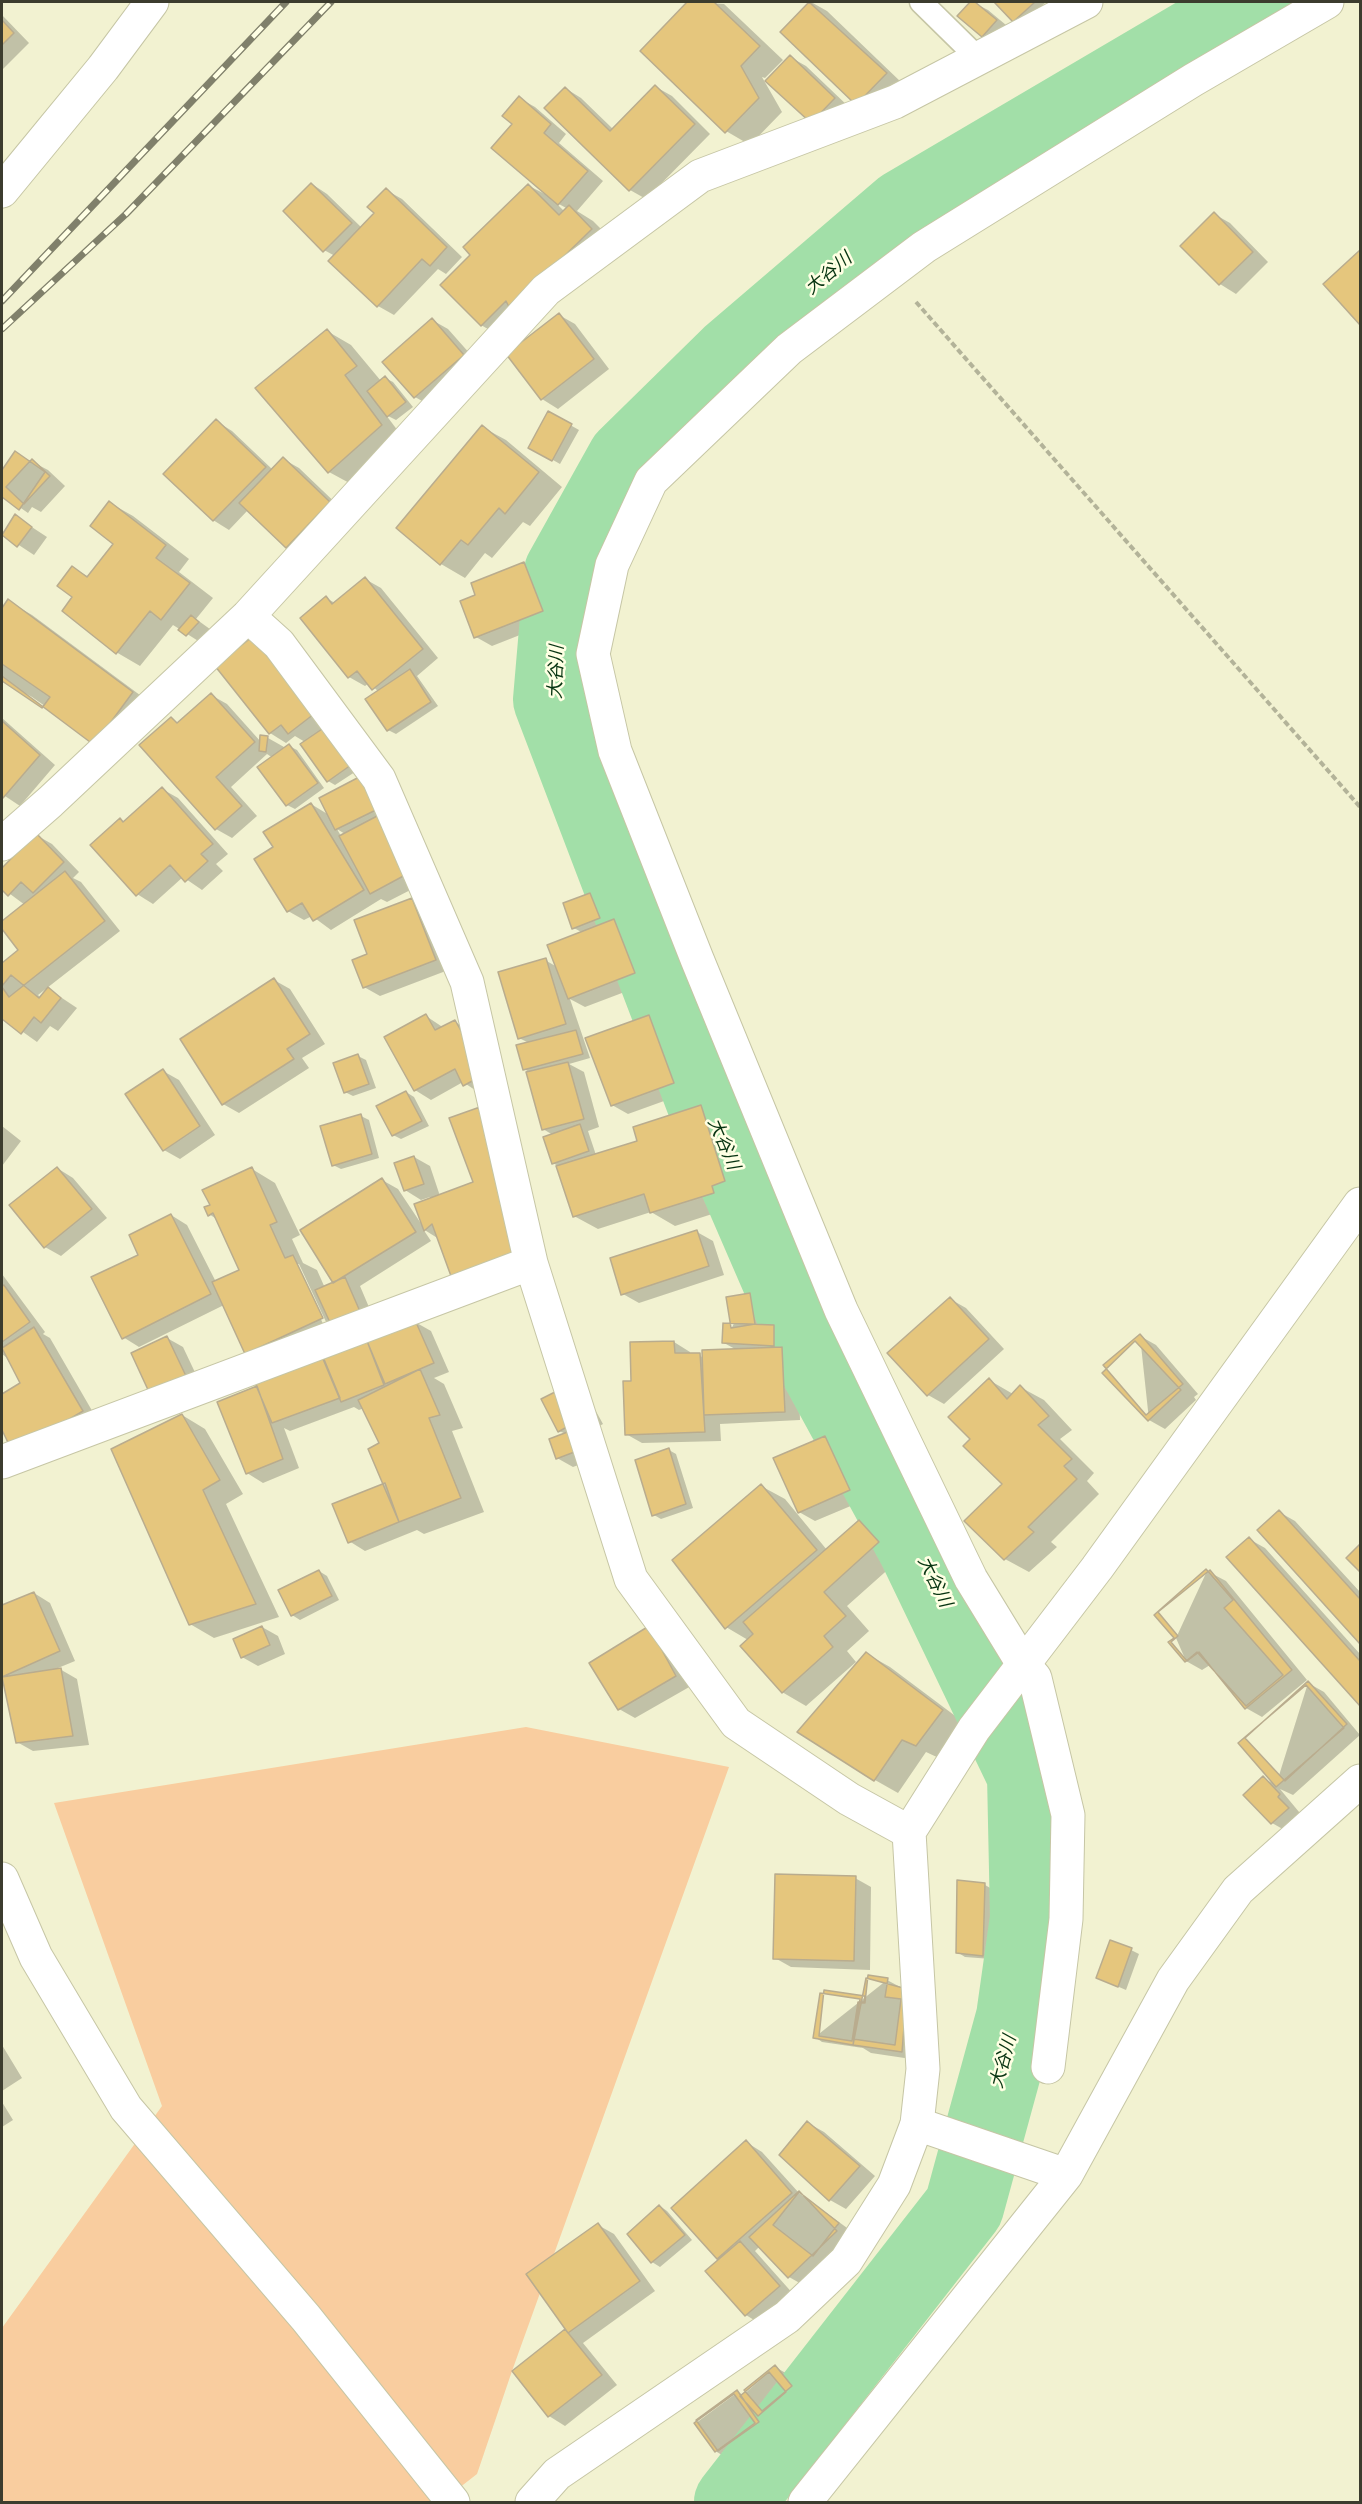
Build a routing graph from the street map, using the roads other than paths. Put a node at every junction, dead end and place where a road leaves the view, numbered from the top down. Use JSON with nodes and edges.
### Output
{"nodes":[{"id":1,"x":152,"y":2,"type":"edge"},
{"id":2,"x":921,"y":2,"type":"edge"},
{"id":3,"x":1086,"y":2,"type":"edge"},
{"id":4,"x":1327,"y":2,"type":"edge"},
{"id":5,"x":979,"y":59,"type":"junction"},
{"id":6,"x":2,"y":190,"type":"edge"},
{"id":7,"x":248,"y":616,"type":"junction"},
{"id":8,"x":2,"y":844,"type":"edge"},
{"id":9,"x":1360,"y":1204,"type":"edge"},
{"id":10,"x":531,"y":1263,"type":"junction"},
{"id":11,"x":2,"y":1462,"type":"edge"},
{"id":12,"x":1020,"y":1668,"type":"junction"},
{"id":13,"x":1360,"y":1781,"type":"edge"},
{"id":14,"x":909,"y":1832,"type":"junction"},
{"id":15,"x":2,"y":1880,"type":"edge"},
{"id":16,"x":1048,"y":2067,"type":"dead end"},
{"id":17,"x":917,"y":2124,"type":"junction"},
{"id":18,"x":1055,"y":2171,"type":"junction"},
{"id":19,"x":453,"y":2502,"type":"edge"},
{"id":20,"x":532,"y":2502,"type":"edge"},
{"id":21,"x":804,"y":2502,"type":"edge"}],
"edges":[{"from":1,"to":6,"type":"street"},
{"from":2,"to":5,"type":"lane"},
{"from":3,"to":5,"type":"street"},
{"from":4,"to":12,"type":"street"},
{"from":5,"to":7,"type":"street"},
{"from":7,"to":8,"type":"street"},
{"from":7,"to":10,"type":"street"},
{"from":9,"to":12,"type":"street"},
{"from":10,"to":11,"type":"street"},
{"from":10,"to":14,"type":"street"},
{"from":12,"to":14,"type":"street"},
{"from":12,"to":16,"type":"street"},
{"from":13,"to":18,"type":"street"},
{"from":14,"to":17,"type":"street"},
{"from":15,"to":19,"type":"street"},
{"from":17,"to":18,"type":"street"},
{"from":17,"to":20,"type":"street"},
{"from":18,"to":21,"type":"street"}]}
